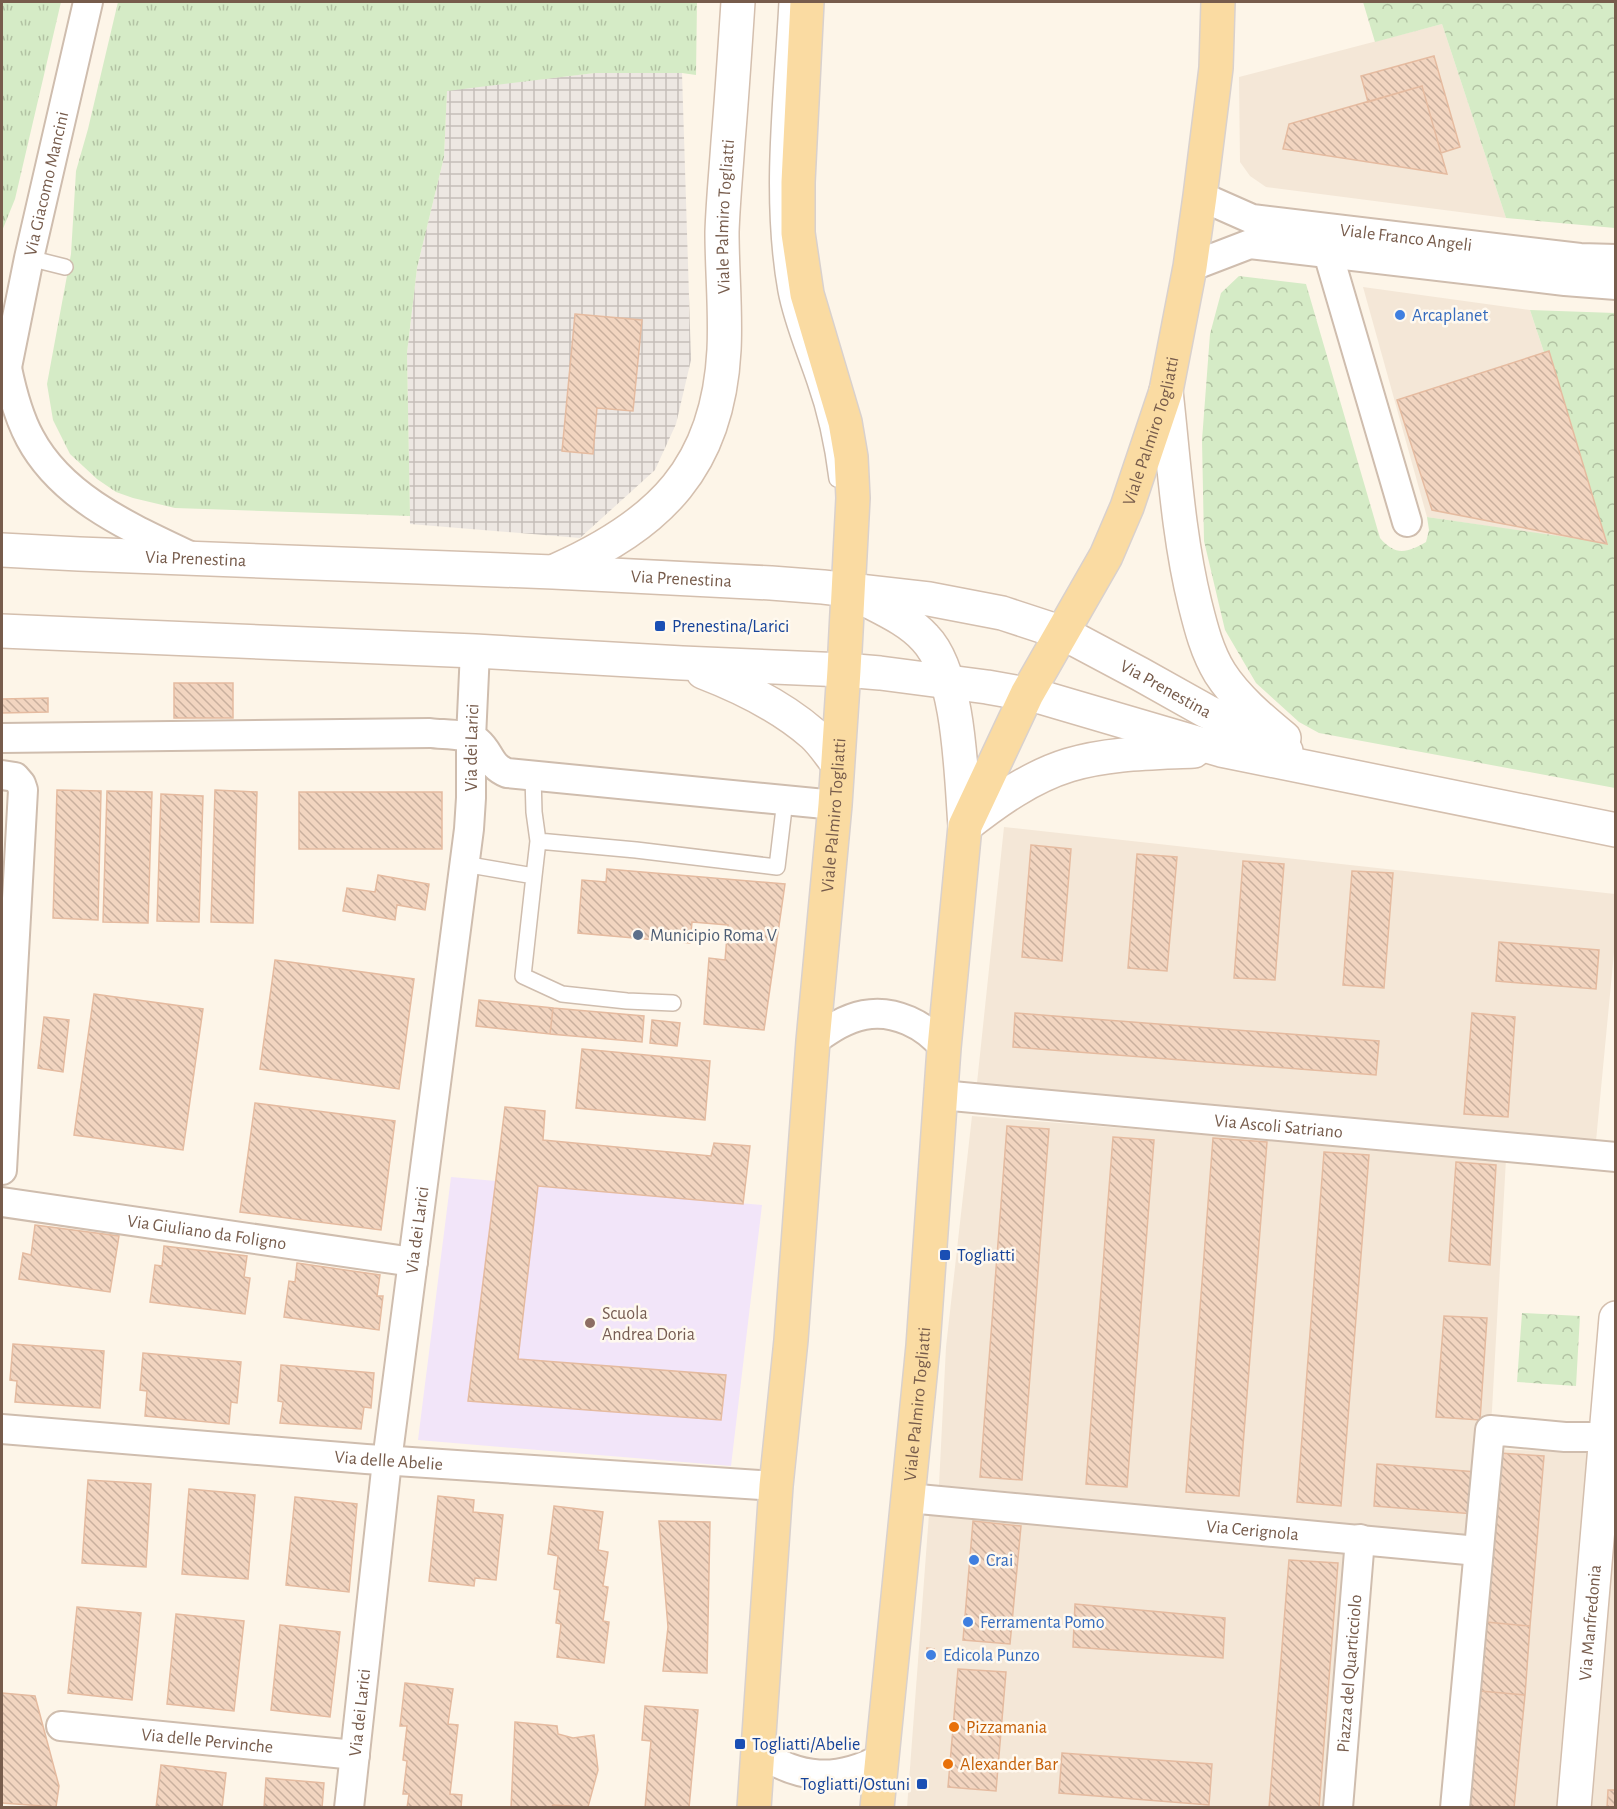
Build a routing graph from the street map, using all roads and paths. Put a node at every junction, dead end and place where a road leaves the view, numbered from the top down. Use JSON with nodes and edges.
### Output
{"nodes":[{"id":1,"x":88,"y":2,"type":"edge"},
{"id":2,"x":738,"y":2,"type":"edge"},
{"id":3,"x":787,"y":2,"type":"edge"},
{"id":4,"x":807,"y":2,"type":"edge"},
{"id":5,"x":1218,"y":2,"type":"edge"},
{"id":6,"x":1200,"y":196,"type":"junction"},
{"id":7,"x":1329,"y":253,"type":"junction"},
{"id":8,"x":29,"y":258,"type":"junction"},
{"id":9,"x":1616,"y":259,"type":"edge"},
{"id":10,"x":65,"y":267,"type":"dead end"},
{"id":11,"x":1190,"y":267,"type":"junction"},
{"id":12,"x":1616,"y":285,"type":"edge"},
{"id":13,"x":4,"y":379,"type":"edge"},
{"id":14,"x":1166,"y":391,"type":"junction"},
{"id":15,"x":1407,"y":522,"type":"dead end"},
{"id":16,"x":2,"y":550,"type":"edge"},
{"id":17,"x":197,"y":559,"type":"junction"},
{"id":18,"x":553,"y":572,"type":"junction"},
{"id":19,"x":848,"y":590,"type":"junction"},
{"id":20,"x":2,"y":631,"type":"edge"},
{"id":21,"x":1063,"y":633,"type":"junction"},
{"id":22,"x":475,"y":651,"type":"junction"},
{"id":23,"x":682,"y":663,"type":"junction"},
{"id":24,"x":844,"y":670,"type":"junction"},
{"id":25,"x":948,"y":682,"type":"junction"},
{"id":26,"x":1027,"y":694,"type":"junction"},
{"id":27,"x":2,"y":738,"type":"edge"},
{"id":28,"x":471,"y":738,"type":"junction"},
{"id":29,"x":1221,"y":750,"type":"junction"},
{"id":30,"x":837,"y":762,"type":"junction"},
{"id":31,"x":1322,"y":770,"type":"junction"},
{"id":32,"x":2,"y":775,"type":"edge"},
{"id":33,"x":533,"y":776,"type":"junction"},
{"id":34,"x":785,"y":800,"type":"junction"},
{"id":35,"x":835,"y":805,"type":"junction"},
{"id":36,"x":965,"y":826,"type":"junction"},
{"id":37,"x":1616,"y":830,"type":"edge"},
{"id":38,"x":538,"y":841,"type":"junction"},
{"id":39,"x":464,"y":864,"type":"junction"},
{"id":40,"x":534,"y":876,"type":"junction"},
{"id":41,"x":673,"y":1003,"type":"dead end"},
{"id":42,"x":813,"y":1041,"type":"junction"},
{"id":43,"x":944,"y":1048,"type":"junction"},
{"id":44,"x":941,"y":1095,"type":"junction"},
{"id":45,"x":1616,"y":1157,"type":"edge"},
{"id":46,"x":2,"y":1170,"type":"edge"},
{"id":47,"x":2,"y":1202,"type":"edge"},
{"id":48,"x":413,"y":1262,"type":"junction"},
{"id":49,"x":1616,"y":1318,"type":"edge"},
{"id":50,"x":2,"y":1430,"type":"edge"},
{"id":51,"x":1605,"y":1437,"type":"junction"},
{"id":52,"x":387,"y":1461,"type":"junction"},
{"id":53,"x":777,"y":1486,"type":"junction"},
{"id":54,"x":908,"y":1498,"type":"junction"},
{"id":55,"x":1360,"y":1539,"type":"junction"},
{"id":56,"x":1478,"y":1551,"type":"junction"},
{"id":57,"x":61,"y":1726,"type":"dead end"},
{"id":58,"x":757,"y":1751,"type":"junction"},
{"id":59,"x":355,"y":1755,"type":"junction"},
{"id":60,"x":882,"y":1758,"type":"junction"},
{"id":61,"x":349,"y":1808,"type":"edge"},
{"id":62,"x":754,"y":1808,"type":"edge"},
{"id":63,"x":878,"y":1808,"type":"edge"},
{"id":64,"x":1338,"y":1808,"type":"edge"},
{"id":65,"x":1455,"y":1808,"type":"edge"},
{"id":66,"x":1574,"y":1808,"type":"edge"}],
"edges":[{"from":1,"to":8,"type":"street","name":"Via Giacomo Mancini"},
{"from":2,"to":18,"type":"main road","name":"Viale Palmiro Togliatti"},
{"from":3,"to":19,"type":"lane","name":"Viale Palmiro Togliatti"},
{"from":4,"to":19,"type":"main road","name":"Viale Palmiro Togliatti"},
{"from":5,"to":6,"type":"main road","name":"Viale Palmiro Togliatti"},
{"from":6,"to":9,"type":"street","name":"Viale Franco Angeli"},
{"from":6,"to":11,"type":"main road","name":"Viale Palmiro Togliatti"},
{"from":7,"to":11,"type":"street","name":"Viale Franco Angeli"},
{"from":7,"to":12,"type":"street","name":"Viale Franco Angeli"},
{"from":7,"to":15,"type":"street","name":"Viale Franco Angeli"},
{"from":8,"to":10,"type":"lane"},
{"from":8,"to":13,"type":"street","name":"Via Giacomo Mancini"},
{"from":11,"to":14,"type":"main road","name":"Viale Palmiro Togliatti"},
{"from":13,"to":17,"type":"street","name":"Via Giacomo Mancini"},
{"from":14,"to":21,"type":"main road","name":"Viale Palmiro Togliatti"},
{"from":14,"to":31,"type":"main road"},
{"from":16,"to":17,"type":"main road","name":"Via Prenestina"},
{"from":17,"to":18,"type":"main road","name":"Via Prenestina"},
{"from":18,"to":19,"type":"main road","name":"Via Prenestina"},
{"from":19,"to":21,"type":"main road","name":"Via Prenestina"},
{"from":19,"to":24,"type":"main road","name":"Viale Palmiro Togliatti"},
{"from":19,"to":25,"type":"main road","name":"Viale Palmiro Togliatti"},
{"from":20,"to":22,"type":"main road","name":"Via Prenestina"},
{"from":21,"to":26,"type":"main road","name":"Viale Palmiro Togliatti"},
{"from":21,"to":31,"type":"main road","name":"Via Prenestina"},
{"from":22,"to":23,"type":"main road","name":"Via Prenestina"},
{"from":22,"to":28,"type":"street","name":"Via dei Larici"},
{"from":23,"to":24,"type":"main road","name":"Via Prenestina"},
{"from":23,"to":30,"type":"main road"},
{"from":24,"to":25,"type":"main road","name":"Via Prenestina"},
{"from":24,"to":30,"type":"main road","name":"Viale Palmiro Togliatti"},
{"from":25,"to":26,"type":"main road","name":"Via Prenestina"},
{"from":25,"to":36,"type":"main road","name":"Viale Palmiro Togliatti"},
{"from":26,"to":29,"type":"main road","name":"Via Prenestina"},
{"from":26,"to":36,"type":"main road","name":"Viale Palmiro Togliatti"},
{"from":27,"to":28,"type":"street"},
{"from":28,"to":33,"type":"street"},
{"from":28,"to":39,"type":"street","name":"Via dei Larici"},
{"from":29,"to":31,"type":"main road","name":"Via Prenestina"},
{"from":29,"to":36,"type":"main road"},
{"from":30,"to":35,"type":"main road","name":"Viale Palmiro Togliatti"},
{"from":31,"to":37,"type":"main road","name":"Via Prenestina"},
{"from":32,"to":46,"type":"street"},
{"from":33,"to":34,"type":"street"},
{"from":33,"to":38,"type":"lane"},
{"from":34,"to":35,"type":"street"},
{"from":34,"to":38,"type":"lane"},
{"from":35,"to":42,"type":"main road","name":"Viale Palmiro Togliatti"},
{"from":36,"to":43,"type":"main road","name":"Viale Palmiro Togliatti"},
{"from":38,"to":40,"type":"lane"},
{"from":39,"to":40,"type":"lane"},
{"from":39,"to":48,"type":"street","name":"Via dei Larici"},
{"from":40,"to":41,"type":"lane"},
{"from":42,"to":43,"type":"street"},
{"from":42,"to":53,"type":"main road","name":"Viale Palmiro Togliatti"},
{"from":43,"to":44,"type":"main road","name":"Viale Palmiro Togliatti"},
{"from":44,"to":45,"type":"street","name":"Via Ascoli Satriano"},
{"from":44,"to":54,"type":"main road","name":"Viale Palmiro Togliatti"},
{"from":47,"to":48,"type":"street","name":"Via Giuliano da Foligno"},
{"from":48,"to":52,"type":"street","name":"Via dei Larici"},
{"from":49,"to":51,"type":"main road","name":"Via Manfredonia"},
{"from":50,"to":52,"type":"street","name":"Via delle Abelie"},
{"from":51,"to":56,"type":"street"},
{"from":51,"to":66,"type":"main road","name":"Via Manfredonia"},
{"from":52,"to":53,"type":"street","name":"Via delle Abelie"},
{"from":52,"to":59,"type":"street","name":"Via dei Larici"},
{"from":53,"to":58,"type":"main road","name":"Viale Palmiro Togliatti"},
{"from":54,"to":55,"type":"street","name":"Via Cerignola"},
{"from":54,"to":60,"type":"main road","name":"Viale Palmiro Togliatti"},
{"from":55,"to":56,"type":"street","name":"Via Cerignola"},
{"from":55,"to":64,"type":"street","name":"Piazza del Quarticciolo"},
{"from":56,"to":65,"type":"street"},
{"from":57,"to":59,"type":"street","name":"Via delle Pervinche"},
{"from":58,"to":60,"type":"street"},
{"from":58,"to":62,"type":"main road","name":"Viale Palmiro Togliatti"},
{"from":59,"to":61,"type":"street","name":"Via dei Larici"},
{"from":60,"to":63,"type":"main road","name":"Viale Palmiro Togliatti"}]}
